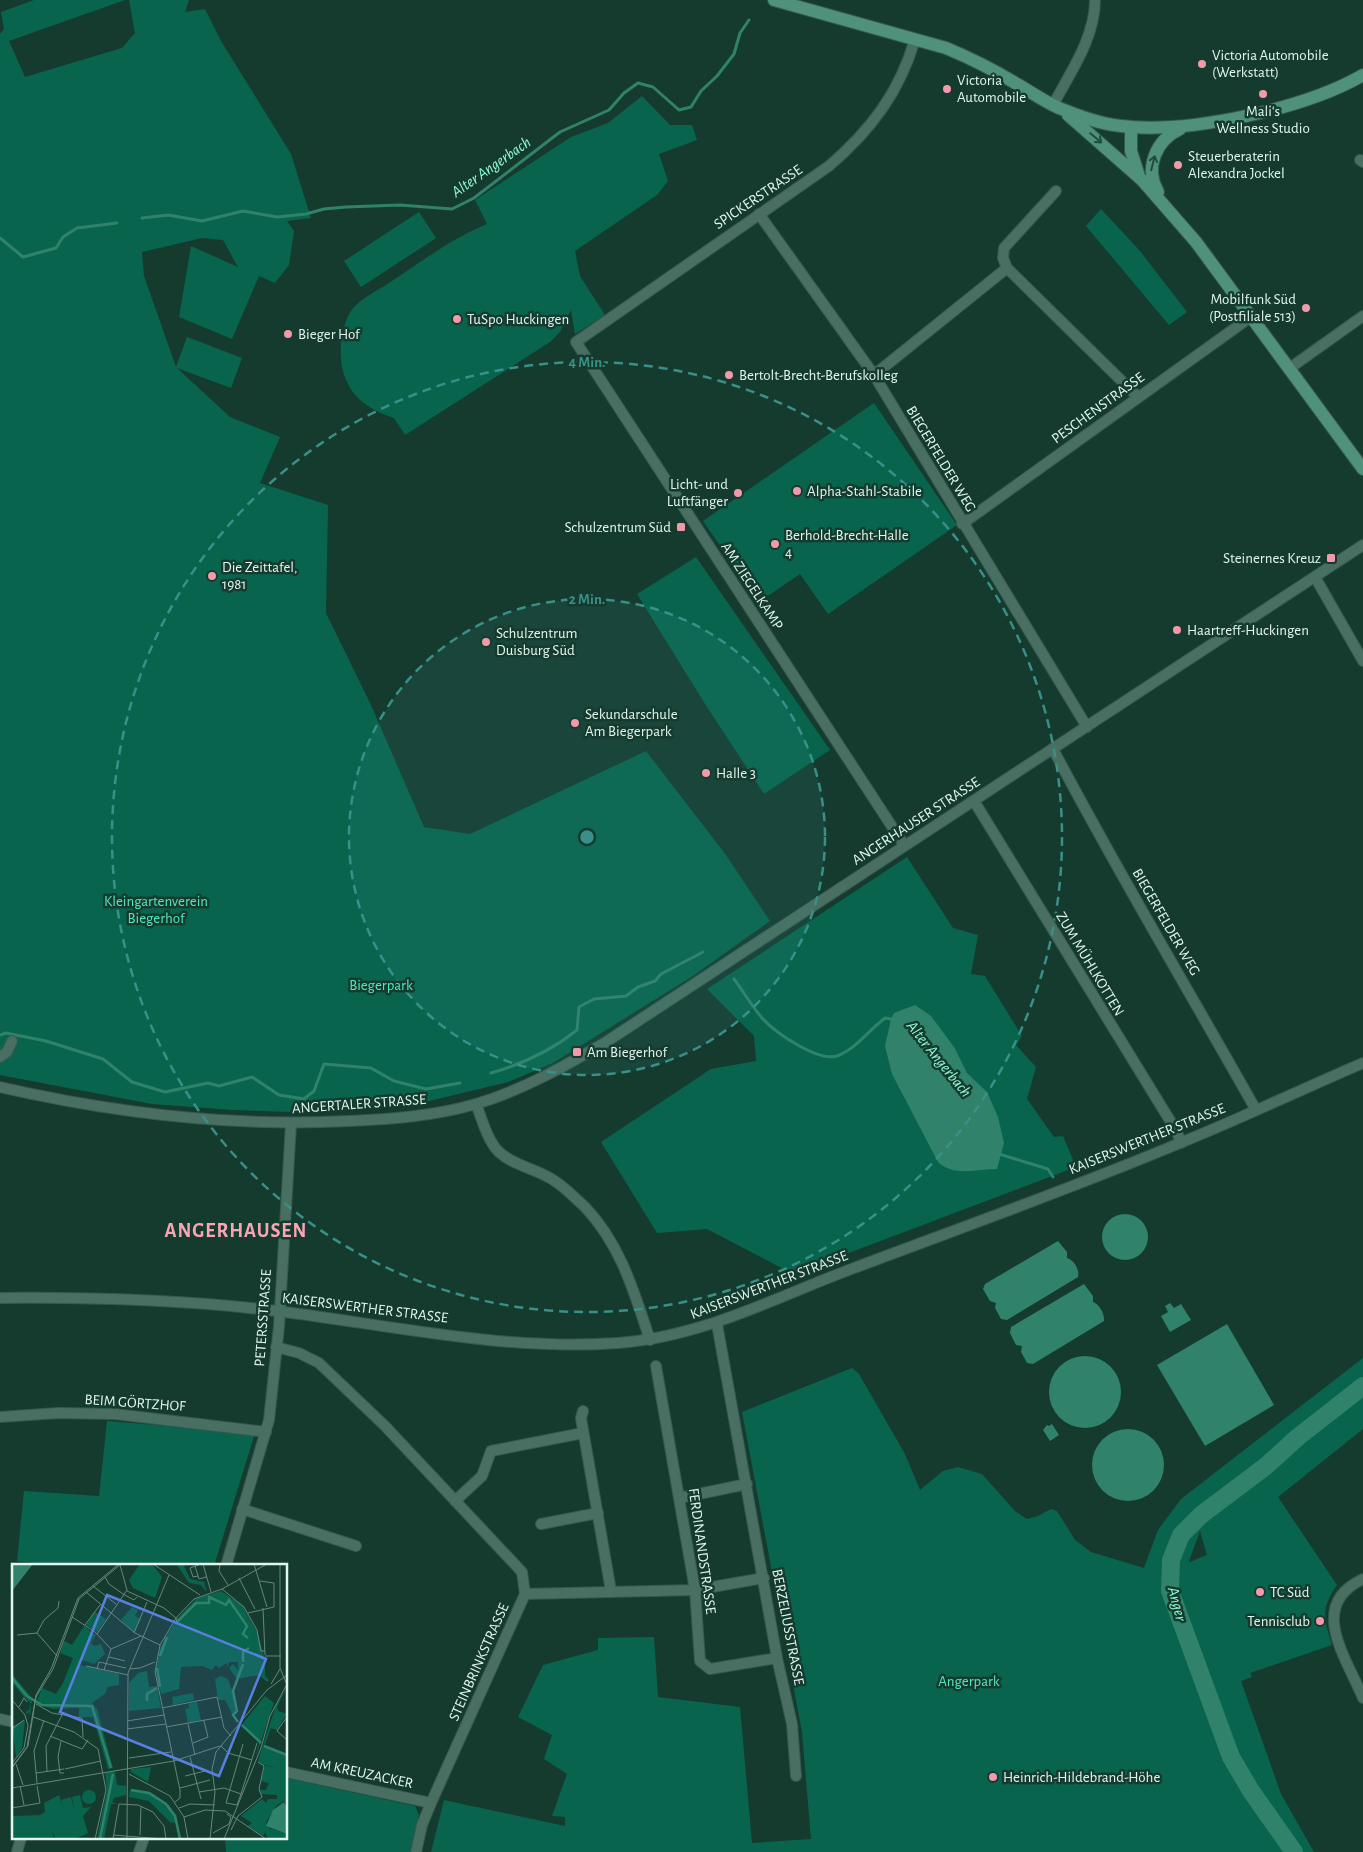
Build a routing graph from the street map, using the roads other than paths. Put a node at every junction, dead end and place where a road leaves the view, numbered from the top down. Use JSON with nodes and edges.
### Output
{"nodes":[{"id":1,"x":774,"y":0,"type":"edge"},
{"id":2,"x":1095,"y":0,"type":"edge"},
{"id":3,"x":915,"y":39,"type":"junction"},
{"id":4,"x":1363,"y":75,"type":"edge"},
{"id":5,"x":1055,"y":106,"type":"junction"},
{"id":6,"x":1186,"y":126,"type":"junction"},
{"id":7,"x":1131,"y":127,"type":"junction"},
{"id":8,"x":1142,"y":180,"type":"junction"},
{"id":9,"x":1056,"y":191,"type":"dead end"},
{"id":10,"x":1166,"y":208,"type":"junction"},
{"id":11,"x":759,"y":214,"type":"junction"},
{"id":12,"x":1007,"y":268,"type":"junction"},
{"id":13,"x":1252,"y":316,"type":"junction"},
{"id":14,"x":1363,"y":316,"type":"edge"},
{"id":15,"x":576,"y":342,"type":"joint"},
{"id":16,"x":1290,"y":368,"type":"junction"},
{"id":17,"x":874,"y":375,"type":"junction"},
{"id":18,"x":1138,"y":397,"type":"junction"},
{"id":19,"x":1363,"y":469,"type":"edge"},
{"id":20,"x":962,"y":524,"type":"junction"},
{"id":21,"x":1363,"y":545,"type":"edge"},
{"id":22,"x":1315,"y":577,"type":"junction"},
{"id":23,"x":1363,"y":661,"type":"edge"},
{"id":24,"x":1087,"y":727,"type":"junction"},
{"id":25,"x":1053,"y":749,"type":"junction"},
{"id":26,"x":974,"y":801,"type":"junction"},
{"id":27,"x":904,"y":846,"type":"junction"},
{"id":28,"x":12,"y":1041,"type":"dead end"},
{"id":29,"x":0,"y":1057,"type":"edge"},
{"id":30,"x":1363,"y":1062,"type":"edge"},
{"id":31,"x":0,"y":1087,"type":"edge"},
{"id":32,"x":476,"y":1104,"type":"junction"},
{"id":33,"x":1256,"y":1110,"type":"junction"},
{"id":34,"x":291,"y":1124,"type":"junction"},
{"id":35,"x":1181,"y":1143,"type":"junction"},
{"id":36,"x":0,"y":1298,"type":"edge"},
{"id":37,"x":279,"y":1311,"type":"junction"},
{"id":38,"x":717,"y":1324,"type":"junction"},
{"id":39,"x":650,"y":1340,"type":"junction"},
{"id":40,"x":276,"y":1347,"type":"junction"},
{"id":41,"x":656,"y":1366,"type":"dead end"},
{"id":42,"x":583,"y":1411,"type":"dead end"},
{"id":43,"x":0,"y":1417,"type":"edge"},
{"id":44,"x":266,"y":1432,"type":"junction"},
{"id":45,"x":583,"y":1433,"type":"junction"},
{"id":46,"x":747,"y":1484,"type":"junction"},
{"id":47,"x":679,"y":1498,"type":"junction"},
{"id":48,"x":455,"y":1501,"type":"junction"},
{"id":49,"x":242,"y":1509,"type":"junction"},
{"id":50,"x":598,"y":1513,"type":"junction"},
{"id":51,"x":541,"y":1524,"type":"dead end"},
{"id":52,"x":356,"y":1546,"type":"dead end"},
{"id":53,"x":227,"y":1564,"type":"edge"},
{"id":54,"x":764,"y":1578,"type":"junction"},
{"id":55,"x":1363,"y":1579,"type":"edge"},
{"id":56,"x":695,"y":1590,"type":"junction"},
{"id":57,"x":611,"y":1591,"type":"junction"},
{"id":58,"x":525,"y":1594,"type":"junction"},
{"id":59,"x":777,"y":1658,"type":"junction"},
{"id":60,"x":1363,"y":1698,"type":"edge"},
{"id":61,"x":288,"y":1772,"type":"edge"},
{"id":62,"x":796,"y":1776,"type":"dead end"},
{"id":63,"x":431,"y":1803,"type":"junction"},
{"id":64,"x":143,"y":1840,"type":"edge"},
{"id":65,"x":139,"y":1852,"type":"edge"},
{"id":66,"x":416,"y":1852,"type":"edge"}],
"edges":[{"from":1,"to":3,"type":"main road"},
{"from":2,"to":5,"type":"street"},
{"from":3,"to":5,"type":"main road"},
{"from":3,"to":11,"type":"street","name":"SPICKERSTRASSE"},
{"from":4,"to":6,"type":"main road"},
{"from":5,"to":7,"type":"main road"},
{"from":5,"to":8,"type":"main road","one_way":true},
{"from":6,"to":7,"type":"main road"},
{"from":10,"to":6,"type":"main road","one_way":true},
{"from":7,"to":8,"type":"main road"},
{"from":8,"to":10,"type":"main road"},
{"from":9,"to":12,"type":"street"},
{"from":10,"to":13,"type":"main road"},
{"from":11,"to":15,"type":"street","name":"SPICKERSTRASSE"},
{"from":11,"to":17,"type":"street","name":"BIEGERFELDER WEG"},
{"from":12,"to":17,"type":"street"},
{"from":12,"to":18,"type":"street"},
{"from":13,"to":16,"type":"main road"},
{"from":13,"to":18,"type":"street","name":"PESCHENSTRASSE"},
{"from":14,"to":16,"type":"street"},
{"from":15,"to":27,"type":"street","name":"AM ZIEGELKAMP"},
{"from":16,"to":19,"type":"main road"},
{"from":17,"to":20,"type":"street","name":"BIEGERFELDER WEG"},
{"from":18,"to":20,"type":"street","name":"PESCHENSTRASSE"},
{"from":20,"to":24,"type":"street","name":"BIEGERFELDER WEG"},
{"from":21,"to":22,"type":"street","name":"ANGERHAUSER STRASSE"},
{"from":22,"to":23,"type":"street"},
{"from":22,"to":24,"type":"street","name":"ANGERHAUSER STRASSE"},
{"from":24,"to":25,"type":"street","name":"ANGERHAUSER STRASSE"},
{"from":25,"to":26,"type":"street","name":"ANGERHAUSER STRASSE"},
{"from":25,"to":33,"type":"street","name":"BIEGERFELDER WEG"},
{"from":26,"to":27,"type":"street","name":"ANGERHAUSER STRASSE"},
{"from":26,"to":35,"type":"street","name":"ZUM MÜHLKOTTEN"},
{"from":27,"to":32,"type":"street","name":"ANGERHAUSER STRASSE"},
{"from":28,"to":29,"type":"street"},
{"from":30,"to":33,"type":"street","name":"KAISERSWERTHER STRASSE"},
{"from":31,"to":34,"type":"street","name":"ANGERTALER STRASSE"},
{"from":32,"to":34,"type":"street","name":"ANGERTALER STRASSE"},
{"from":32,"to":39,"type":"street"},
{"from":33,"to":35,"type":"street","name":"KAISERSWERTHER STRASSE"},
{"from":34,"to":37,"type":"street","name":"PETERSSTRASSE"},
{"from":35,"to":38,"type":"street","name":"KAISERSWERTHER STRASSE"},
{"from":36,"to":37,"type":"street","name":"KAISERSWERTHER STRASSE"},
{"from":37,"to":39,"type":"street","name":"KAISERSWERTHER STRASSE"},
{"from":37,"to":40,"type":"street","name":"PETERSSTRASSE"},
{"from":38,"to":39,"type":"street","name":"KAISERSWERTHER STRASSE"},
{"from":38,"to":46,"type":"street","name":"BERZELIUSSTRASSE"},
{"from":40,"to":44,"type":"street","name":"PETERSSTRASSE"},
{"from":40,"to":48,"type":"street","name":"STEINBRINKSTRASSE"},
{"from":41,"to":47,"type":"street","name":"FERDINANDSTRASSE"},
{"from":42,"to":45,"type":"street"},
{"from":43,"to":44,"type":"street","name":"BEIM GÖRTZHOF"},
{"from":44,"to":49,"type":"street","name":"PETERSSTRASSE"},
{"from":45,"to":48,"type":"street"},
{"from":45,"to":50,"type":"street"},
{"from":46,"to":47,"type":"street"},
{"from":46,"to":54,"type":"street","name":"BERZELIUSSTRASSE"},
{"from":47,"to":56,"type":"street","name":"FERDINANDSTRASSE"},
{"from":48,"to":58,"type":"street","name":"STEINBRINKSTRASSE"},
{"from":49,"to":52,"type":"street"},
{"from":49,"to":53,"type":"street","name":"PETERSSTRASSE"},
{"from":50,"to":51,"type":"street"},
{"from":50,"to":57,"type":"street"},
{"from":54,"to":56,"type":"street"},
{"from":54,"to":59,"type":"street","name":"BERZELIUSSTRASSE"},
{"from":55,"to":60,"type":"street"},
{"from":56,"to":57,"type":"street"},
{"from":56,"to":59,"type":"street","name":"FERDINANDSTRASSE"},
{"from":57,"to":58,"type":"street"},
{"from":58,"to":63,"type":"street","name":"STEINBRINKSTRASSE"},
{"from":59,"to":62,"type":"street","name":"BERZELIUSSTRASSE"},
{"from":61,"to":63,"type":"street","name":"AM KREUZACKER"},
{"from":63,"to":66,"type":"street","name":"STEINBRINKSTRASSE"},
{"from":64,"to":65,"type":"street"}]}
